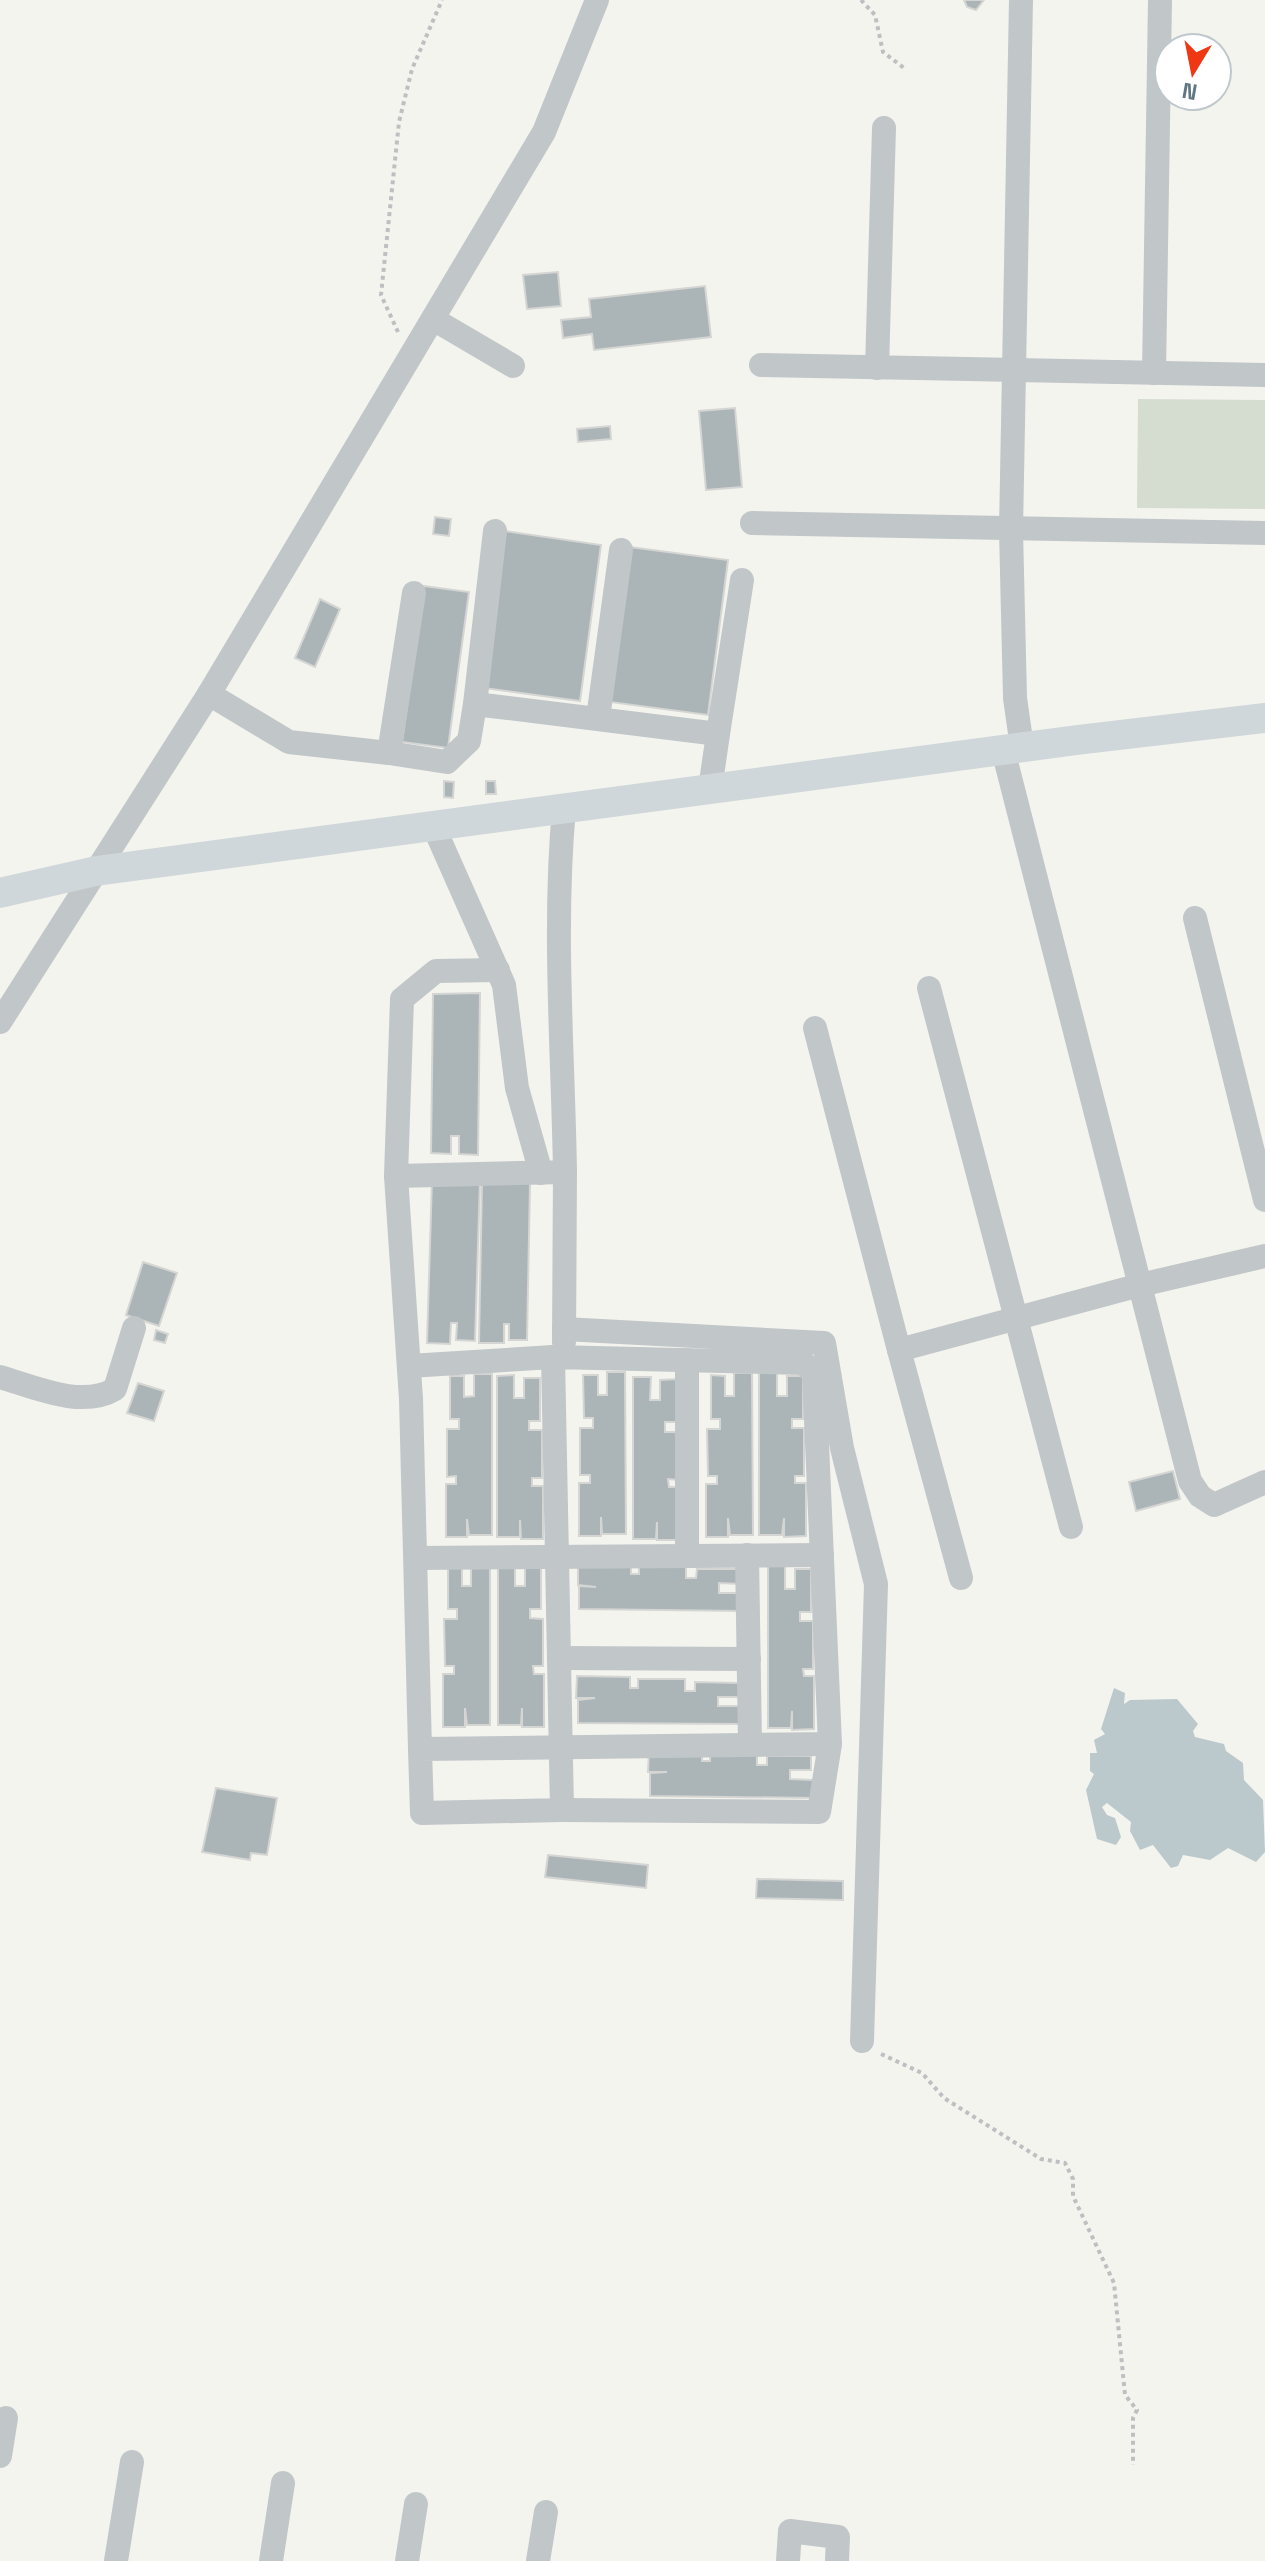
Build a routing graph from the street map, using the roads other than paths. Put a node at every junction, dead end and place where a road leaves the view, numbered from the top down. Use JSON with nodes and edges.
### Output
{"nodes":[{"id":1,"x":597,"y":0,"type":"edge"},
{"id":2,"x":1021,"y":0,"type":"edge"},
{"id":3,"x":1160,"y":0,"type":"edge"},
{"id":4,"x":884,"y":128,"type":"dead end"},
{"id":5,"x":433,"y":319,"type":"junction"},
{"id":6,"x":761,"y":365,"type":"dead end"},
{"id":7,"x":513,"y":366,"type":"dead end"},
{"id":8,"x":877,"y":368,"type":"junction"},
{"id":9,"x":1017,"y":371,"type":"junction"},
{"id":10,"x":1154,"y":373,"type":"junction"},
{"id":11,"x":1265,"y":375,"type":"edge"},
{"id":12,"x":752,"y":523,"type":"dead end"},
{"id":13,"x":1011,"y":530,"type":"junction"},
{"id":14,"x":495,"y":531,"type":"dead end"},
{"id":15,"x":1265,"y":533,"type":"edge"},
{"id":16,"x":621,"y":550,"type":"dead end"},
{"id":17,"x":742,"y":580,"type":"dead end"},
{"id":18,"x":414,"y":593,"type":"dead end"},
{"id":19,"x":209,"y":694,"type":"junction"},
{"id":20,"x":475,"y":704,"type":"junction"},
{"id":21,"x":598,"y":718,"type":"junction"},
{"id":22,"x":1261,"y":726,"type":"edge"},
{"id":23,"x":718,"y":734,"type":"junction"},
{"id":24,"x":1012,"y":749,"type":"junction"},
{"id":25,"x":389,"y":753,"type":"junction"},
{"id":26,"x":710,"y":789,"type":"junction"},
{"id":27,"x":564,"y":808,"type":"junction"},
{"id":28,"x":433,"y":825,"type":"junction"},
{"id":29,"x":96,"y":871,"type":"junction"},
{"id":30,"x":0,"y":893,"type":"edge"},
{"id":31,"x":1195,"y":918,"type":"dead end"},
{"id":32,"x":498,"y":970,"type":"junction"},
{"id":33,"x":929,"y":988,"type":"dead end"},
{"id":34,"x":0,"y":1022,"type":"edge"},
{"id":35,"x":815,"y":1028,"type":"dead end"},
{"id":36,"x":553,"y":1172,"type":"junction"},
{"id":37,"x":396,"y":1176,"type":"junction"},
{"id":38,"x":1265,"y":1200,"type":"edge"},
{"id":39,"x":1265,"y":1256,"type":"edge"},
{"id":40,"x":1140,"y":1285,"type":"junction"},
{"id":41,"x":1013,"y":1319,"type":"junction"},
{"id":42,"x":134,"y":1328,"type":"dead end"},
{"id":43,"x":564,"y":1329,"type":"junction"},
{"id":44,"x":899,"y":1350,"type":"junction"},
{"id":45,"x":558,"y":1357,"type":"junction"},
{"id":46,"x":687,"y":1360,"type":"junction"},
{"id":47,"x":409,"y":1366,"type":"junction"},
{"id":48,"x":0,"y":1377,"type":"edge"},
{"id":49,"x":1265,"y":1482,"type":"edge"},
{"id":50,"x":1071,"y":1527,"type":"dead end"},
{"id":51,"x":557,"y":1555,"type":"junction"},
{"id":52,"x":687,"y":1555,"type":"junction"},
{"id":53,"x":747,"y":1555,"type":"junction"},
{"id":54,"x":822,"y":1555,"type":"junction"},
{"id":55,"x":416,"y":1558,"type":"junction"},
{"id":56,"x":961,"y":1578,"type":"dead end"},
{"id":57,"x":559,"y":1658,"type":"junction"},
{"id":58,"x":749,"y":1659,"type":"junction"},
{"id":59,"x":750,"y":1744,"type":"junction"},
{"id":60,"x":830,"y":1744,"type":"junction"},
{"id":61,"x":561,"y":1747,"type":"junction"},
{"id":62,"x":420,"y":1749,"type":"junction"},
{"id":63,"x":562,"y":1810,"type":"junction"},
{"id":64,"x":862,"y":2041,"type":"road end"},
{"id":65,"x":6,"y":2418,"type":"dead end"},
{"id":66,"x":0,"y":2456,"type":"edge"},
{"id":67,"x":132,"y":2462,"type":"dead end"},
{"id":68,"x":283,"y":2483,"type":"dead end"},
{"id":69,"x":416,"y":2504,"type":"dead end"},
{"id":70,"x":546,"y":2512,"type":"dead end"},
{"id":71,"x":116,"y":2561,"type":"edge"},
{"id":72,"x":271,"y":2561,"type":"edge"},
{"id":73,"x":407,"y":2561,"type":"edge"},
{"id":74,"x":538,"y":2561,"type":"edge"},
{"id":75,"x":788,"y":2561,"type":"edge"},
{"id":76,"x":837,"y":2561,"type":"edge"}],
"edges":[{"from":1,"to":5,"type":"street"},
{"from":2,"to":9,"type":"street"},
{"from":3,"to":10,"type":"street"},
{"from":4,"to":8,"type":"street"},
{"from":5,"to":7,"type":"street"},
{"from":5,"to":19,"type":"street"},
{"from":6,"to":8,"type":"street"},
{"from":8,"to":9,"type":"street"},
{"from":9,"to":10,"type":"street"},
{"from":9,"to":13,"type":"street"},
{"from":10,"to":11,"type":"street"},
{"from":12,"to":13,"type":"street"},
{"from":13,"to":15,"type":"street"},
{"from":13,"to":24,"type":"street"},
{"from":14,"to":20,"type":"street"},
{"from":16,"to":21,"type":"street"},
{"from":17,"to":23,"type":"street"},
{"from":18,"to":25,"type":"street"},
{"from":19,"to":25,"type":"street"},
{"from":19,"to":29,"type":"street"},
{"from":20,"to":21,"type":"street"},
{"from":20,"to":25,"type":"street"},
{"from":21,"to":23,"type":"street"},
{"from":22,"to":24,"type":"main road"},
{"from":23,"to":26,"type":"street"},
{"from":24,"to":26,"type":"main road"},
{"from":24,"to":40,"type":"street"},
{"from":26,"to":27,"type":"main road"},
{"from":27,"to":28,"type":"main road"},
{"from":27,"to":36,"type":"street"},
{"from":28,"to":29,"type":"main road"},
{"from":28,"to":32,"type":"street"},
{"from":29,"to":30,"type":"main road"},
{"from":29,"to":34,"type":"street"},
{"from":31,"to":38,"type":"street"},
{"from":32,"to":36,"type":"street"},
{"from":32,"to":37,"type":"street"},
{"from":33,"to":41,"type":"street"},
{"from":35,"to":44,"type":"street"},
{"from":36,"to":37,"type":"street"},
{"from":36,"to":43,"type":"street"},
{"from":37,"to":47,"type":"street"},
{"from":39,"to":40,"type":"street"},
{"from":40,"to":41,"type":"street"},
{"from":40,"to":49,"type":"street"},
{"from":41,"to":44,"type":"street"},
{"from":41,"to":50,"type":"street"},
{"from":42,"to":48,"type":"street"},
{"from":43,"to":45,"type":"street"},
{"from":43,"to":64,"type":"street"},
{"from":44,"to":56,"type":"street"},
{"from":45,"to":46,"type":"street"},
{"from":45,"to":47,"type":"street"},
{"from":45,"to":51,"type":"street"},
{"from":46,"to":52,"type":"street"},
{"from":46,"to":54,"type":"street"},
{"from":47,"to":55,"type":"street"},
{"from":51,"to":52,"type":"street"},
{"from":51,"to":55,"type":"street"},
{"from":51,"to":57,"type":"street"},
{"from":52,"to":53,"type":"street"},
{"from":53,"to":54,"type":"street"},
{"from":53,"to":58,"type":"street"},
{"from":54,"to":60,"type":"street"},
{"from":55,"to":62,"type":"street"},
{"from":57,"to":58,"type":"street"},
{"from":57,"to":61,"type":"street"},
{"from":58,"to":59,"type":"street"},
{"from":59,"to":60,"type":"street"},
{"from":59,"to":61,"type":"street"},
{"from":60,"to":63,"type":"street"},
{"from":61,"to":62,"type":"street"},
{"from":61,"to":63,"type":"street"},
{"from":62,"to":63,"type":"street"},
{"from":65,"to":66,"type":"street"},
{"from":67,"to":71,"type":"street"},
{"from":68,"to":72,"type":"street"},
{"from":69,"to":73,"type":"street"},
{"from":70,"to":74,"type":"street"},
{"from":75,"to":76,"type":"street"}]}
